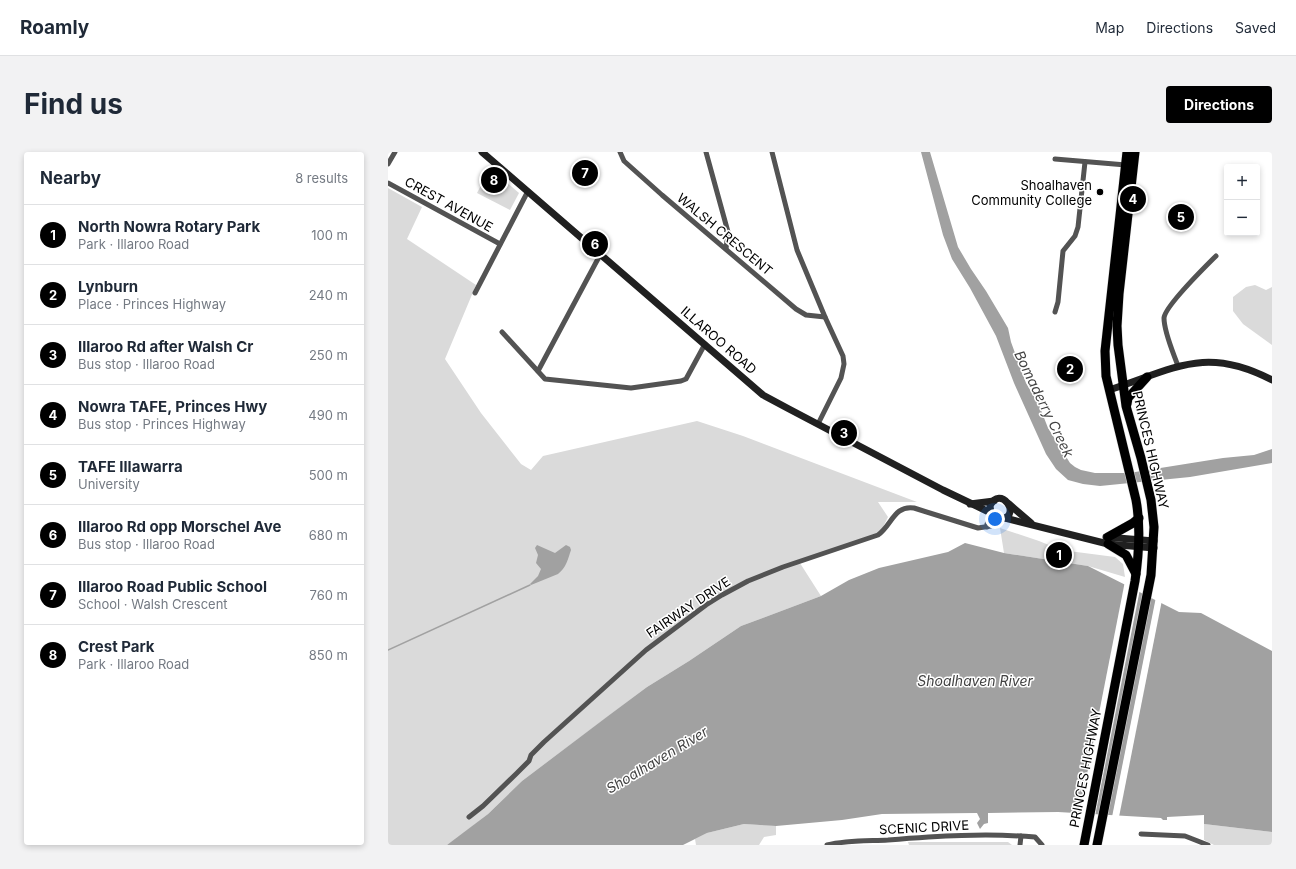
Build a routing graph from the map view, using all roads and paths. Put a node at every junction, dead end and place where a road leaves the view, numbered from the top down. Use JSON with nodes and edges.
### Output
{"nodes":[{"id":1,"x":395,"y":152,"type":"edge"},
{"id":2,"x":482,"y":152,"type":"edge"},
{"id":3,"x":620,"y":152,"type":"edge"},
{"id":4,"x":706,"y":152,"type":"edge"},
{"id":5,"x":772,"y":152,"type":"edge"},
{"id":6,"x":1127,"y":152,"type":"edge"},
{"id":7,"x":1132,"y":152,"type":"edge"},
{"id":8,"x":1135,"y":152,"type":"edge"},
{"id":9,"x":1055,"y":159,"type":"dead end"},
{"id":10,"x":389,"y":161,"type":"edge"},
{"id":11,"x":1085,"y":162,"type":"junction"},
{"id":12,"x":1126,"y":165,"type":"junction"},
{"id":13,"x":388,"y":183,"type":"edge"},
{"id":14,"x":528,"y":192,"type":"junction"},
{"id":15,"x":500,"y":244,"type":"junction"},
{"id":16,"x":726,"y":249,"type":"junction"},
{"id":17,"x":600,"y":255,"type":"junction"},
{"id":18,"x":1216,"y":256,"type":"dead end"},
{"id":19,"x":476,"y":293,"type":"dead end"},
{"id":20,"x":1055,"y":312,"type":"dead end"},
{"id":21,"x":825,"y":317,"type":"junction"},
{"id":22,"x":502,"y":332,"type":"dead end"},
{"id":23,"x":705,"y":344,"type":"junction"},
{"id":24,"x":1178,"y":366,"type":"junction"},
{"id":25,"x":538,"y":371,"type":"junction"},
{"id":26,"x":1150,"y":376,"type":"junction"},
{"id":27,"x":1272,"y":380,"type":"edge"},
{"id":28,"x":1123,"y":383,"type":"junction"},
{"id":29,"x":1108,"y":387,"type":"junction"},
{"id":30,"x":1126,"y":406,"type":"junction"},
{"id":31,"x":818,"y":424,"type":"junction"},
{"id":32,"x":994,"y":501,"type":"junction"},
{"id":33,"x":969,"y":504,"type":"junction"},
{"id":34,"x":1009,"y":504,"type":"junction"},
{"id":35,"x":992,"y":515,"type":"junction"},
{"id":36,"x":1003,"y":518,"type":"junction"},
{"id":37,"x":1139,"y":518,"type":"junction"},
{"id":38,"x":1033,"y":524,"type":"junction"},
{"id":39,"x":987,"y":527,"type":"junction"},
{"id":40,"x":1108,"y":541,"type":"junction"},
{"id":41,"x":1139,"y":543,"type":"junction"},
{"id":42,"x":1154,"y":544,"type":"junction"},
{"id":43,"x":1136,"y":577,"type":"junction"},
{"id":44,"x":470,"y":817,"type":"dead end"},
{"id":45,"x":1141,"y":834,"type":"dead end"},
{"id":46,"x":1021,"y":836,"type":"junction"},
{"id":47,"x":883,"y":842,"type":"edge"},
{"id":48,"x":828,"y":845,"type":"edge"},
{"id":49,"x":1020,"y":845,"type":"edge"},
{"id":50,"x":1042,"y":845,"type":"edge"},
{"id":51,"x":1084,"y":845,"type":"edge"},
{"id":52,"x":1097,"y":845,"type":"edge"},
{"id":53,"x":1208,"y":845,"type":"edge"}],
"edges":[{"from":1,"to":10,"type":"street"},
{"from":2,"to":14,"type":"main road","name":"ILLAROO ROAD"},
{"from":3,"to":16,"type":"street","name":"WALSH CRESCENT"},
{"from":4,"to":16,"type":"street"},
{"from":5,"to":21,"type":"street"},
{"from":6,"to":12,"type":"highway","name":"PRINCES HIGHWAY"},
{"from":7,"to":12,"type":"street"},
{"from":8,"to":28,"type":"highway","name":"PRINCES HIGHWAY"},
{"from":9,"to":11,"type":"street"},
{"from":11,"to":12,"type":"street"},
{"from":11,"to":20,"type":"street"},
{"from":12,"to":29,"type":"highway","name":"PRINCES HIGHWAY"},
{"from":13,"to":15,"type":"street","name":"CREST AVENUE"},
{"from":14,"to":15,"type":"street","name":"CREST AVENUE"},
{"from":14,"to":17,"type":"main road","name":"ILLAROO ROAD"},
{"from":15,"to":19,"type":"street","name":"CREST AVENUE"},
{"from":16,"to":21,"type":"street","name":"WALSH CRESCENT"},
{"from":17,"to":23,"type":"main road","name":"ILLAROO ROAD"},
{"from":17,"to":25,"type":"street"},
{"from":18,"to":24,"type":"street"},
{"from":21,"to":31,"type":"street"},
{"from":22,"to":25,"type":"street"},
{"from":23,"to":25,"type":"street"},
{"from":23,"to":31,"type":"main road","name":"ILLAROO ROAD"},
{"from":24,"to":26,"type":"main road"},
{"from":24,"to":27,"type":"main road"},
{"from":26,"to":28,"type":"main road"},
{"from":26,"to":30,"type":"highway"},
{"from":28,"to":29,"type":"main road"},
{"from":28,"to":30,"type":"highway","name":"PRINCES HIGHWAY"},
{"from":29,"to":37,"type":"highway","name":"PRINCES HIGHWAY"},
{"from":30,"to":42,"type":"highway","name":"PRINCES HIGHWAY"},
{"from":31,"to":33,"type":"main road","name":"ILLAROO ROAD"},
{"from":32,"to":33,"type":"main road","name":"ILLAROO ROAD"},
{"from":32,"to":34,"type":"main road","name":"ILLAROO ROAD"},
{"from":32,"to":35,"type":"main road"},
{"from":33,"to":35,"type":"main road","name":"ILLAROO ROAD"},
{"from":34,"to":36,"type":"main road"},
{"from":34,"to":38,"type":"main road","name":"ILLAROO ROAD"},
{"from":35,"to":36,"type":"main road","name":"ILLAROO ROAD"},
{"from":35,"to":39,"type":"street"},
{"from":36,"to":38,"type":"main road","name":"ILLAROO ROAD"},
{"from":36,"to":39,"type":"street"},
{"from":37,"to":40,"type":"highway"},
{"from":37,"to":41,"type":"highway","name":"PRINCES HIGHWAY"},
{"from":38,"to":40,"type":"main road","name":"ILLAROO ROAD"},
{"from":39,"to":44,"type":"street","name":"FAIRWAY DRIVE"},
{"from":40,"to":41,"type":"main road","name":"ILLAROO ROAD"},
{"from":40,"to":43,"type":"highway"},
{"from":41,"to":42,"type":"main road","name":"ILLAROO ROAD"},
{"from":41,"to":43,"type":"highway","name":"PRINCES HIGHWAY"},
{"from":42,"to":52,"type":"highway","name":"PRINCES HIGHWAY"},
{"from":43,"to":51,"type":"highway","name":"PRINCES HIGHWAY"},
{"from":45,"to":53,"type":"street"},
{"from":46,"to":47,"type":"street","name":"SCENIC DRIVE"},
{"from":46,"to":49,"type":"street"},
{"from":46,"to":50,"type":"street","name":"SCENIC DRIVE"},
{"from":47,"to":48,"type":"street","name":"SCENIC DRIVE"}]}
